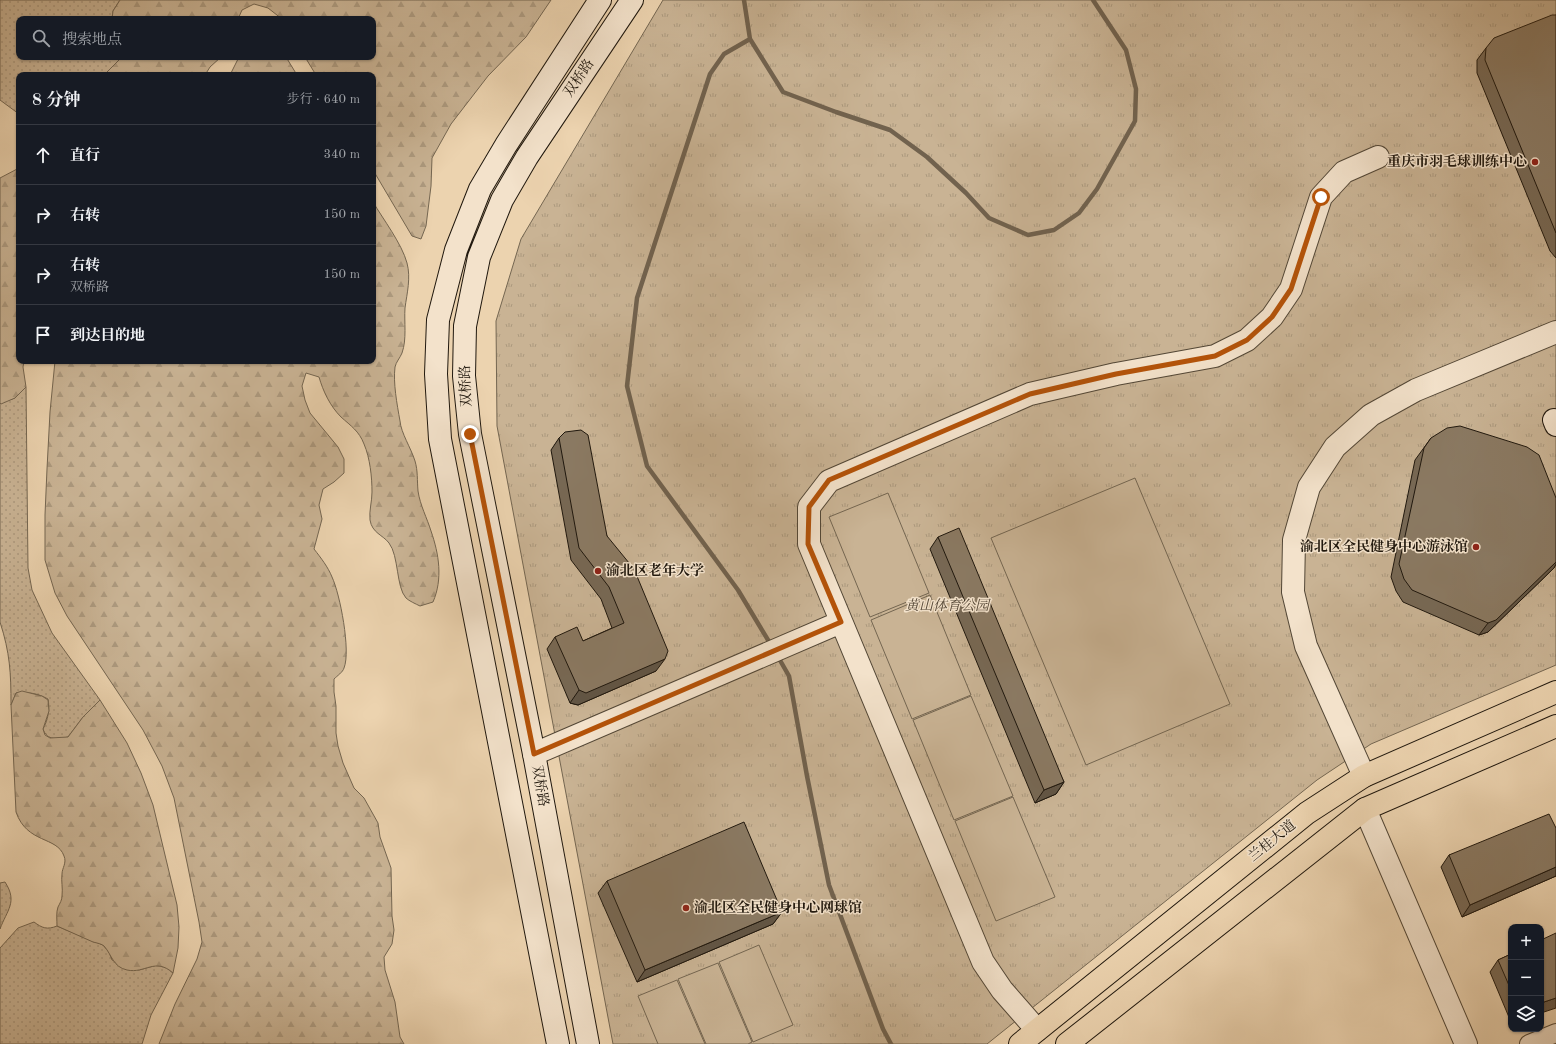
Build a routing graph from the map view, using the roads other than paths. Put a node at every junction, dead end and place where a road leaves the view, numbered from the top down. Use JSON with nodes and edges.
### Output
{"nodes":[{"id":1,"x":600,"y":0,"type":"edge"},
{"id":2,"x":632,"y":0,"type":"edge"},
{"id":3,"x":1378,"y":157,"type":"dead end"},
{"id":4,"x":1556,"y":332,"type":"edge"},
{"id":5,"x":841,"y":622,"type":"junction"},
{"id":6,"x":1556,"y":692,"type":"edge"},
{"id":7,"x":1556,"y":726,"type":"edge"},
{"id":8,"x":534,"y":754,"type":"junction"},
{"id":9,"x":1364,"y":776,"type":"junction"},
{"id":10,"x":1365,"y":809,"type":"junction"},
{"id":11,"x":1037,"y":1030,"type":"junction"},
{"id":12,"x":1556,"y":1033,"type":"edge"},
{"id":13,"x":558,"y":1044,"type":"edge"},
{"id":14,"x":588,"y":1044,"type":"edge"},
{"id":15,"x":1020,"y":1044,"type":"edge"},
{"id":16,"x":1067,"y":1044,"type":"edge"},
{"id":17,"x":1466,"y":1044,"type":"edge"},
{"id":18,"x":1529,"y":1044,"type":"edge"}],
"edges":[{"from":1,"to":13,"type":"street","name":"双桥路"},
{"from":2,"to":8,"type":"street","name":"双桥路"},
{"from":3,"to":5,"type":"street"},
{"from":4,"to":9,"type":"street"},
{"from":5,"to":8,"type":"street"},
{"from":5,"to":11,"type":"street"},
{"from":6,"to":9,"type":"main road","name":"兰桂大道"},
{"from":7,"to":10,"type":"main road"},
{"from":8,"to":14,"type":"street","name":"双桥路"},
{"from":9,"to":11,"type":"main road","name":"兰桂大道"},
{"from":10,"to":16,"type":"main road"},
{"from":10,"to":17,"type":"street"},
{"from":11,"to":15,"type":"main road","name":"兰桂大道"},
{"from":12,"to":18,"type":"street"}]}
